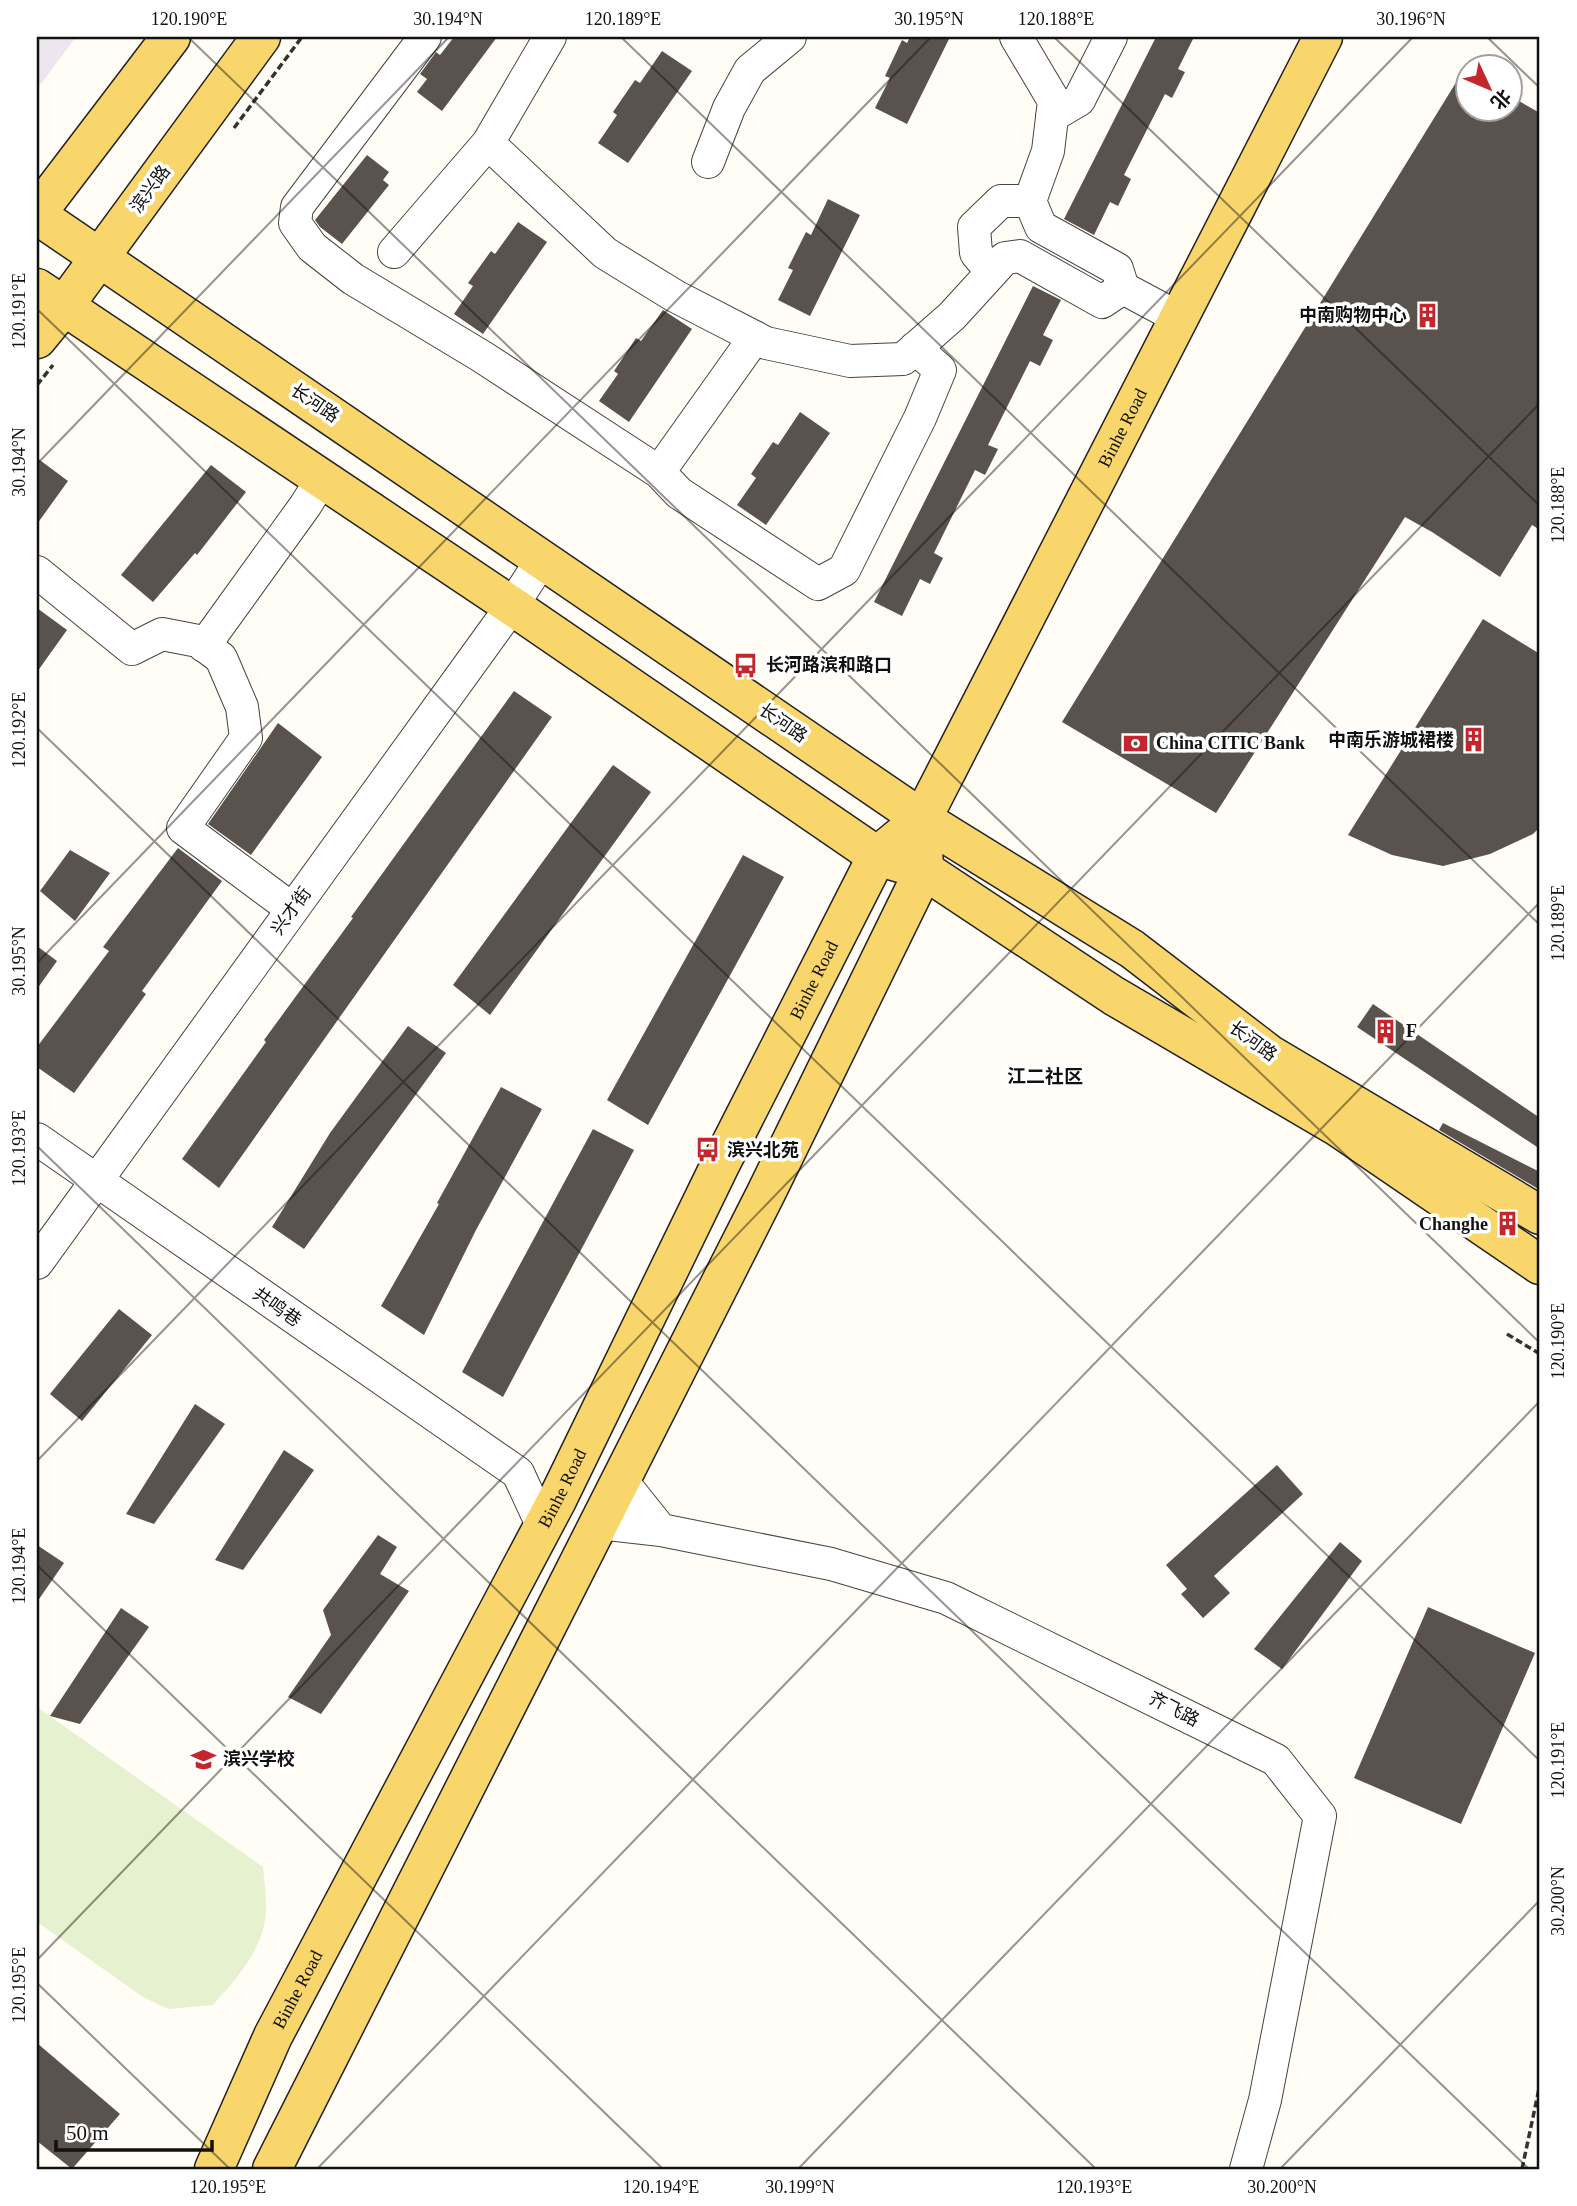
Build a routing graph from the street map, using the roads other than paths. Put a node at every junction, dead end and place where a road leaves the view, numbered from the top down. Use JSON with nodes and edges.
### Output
{"nodes":[{"id":1,"x":171,"y":37,"type":"edge"},
{"id":2,"x":261,"y":37,"type":"edge"},
{"id":3,"x":425,"y":37,"type":"edge"},
{"id":4,"x":550,"y":37,"type":"edge"},
{"id":5,"x":790,"y":37,"type":"edge"},
{"id":6,"x":1016,"y":37,"type":"edge"},
{"id":7,"x":1111,"y":37,"type":"edge"},
{"id":8,"x":1323,"y":37,"type":"edge"},
{"id":9,"x":1052,"y":116,"type":"junction"},
{"id":10,"x":488,"y":142,"type":"junction"},
{"id":11,"x":708,"y":162,"type":"dead end"},
{"id":12,"x":1030,"y":201,"type":"junction"},
{"id":13,"x":37,"y":214,"type":"edge"},
{"id":14,"x":394,"y":251,"type":"dead end"},
{"id":15,"x":100,"y":257,"type":"junction"},
{"id":16,"x":992,"y":271,"type":"junction"},
{"id":17,"x":1124,"y":288,"type":"junction"},
{"id":18,"x":50,"y":297,"type":"edge"},
{"id":19,"x":1179,"y":318,"type":"junction"},
{"id":20,"x":755,"y":337,"type":"junction"},
{"id":21,"x":37,"y":339,"type":"edge"},
{"id":22,"x":915,"y":348,"type":"junction"},
{"id":23,"x":659,"y":472,"type":"junction"},
{"id":24,"x":322,"y":479,"type":"junction"},
{"id":25,"x":543,"y":558,"type":"junction"},
{"id":26,"x":37,"y":572,"type":"edge"},
{"id":27,"x":512,"y":606,"type":"junction"},
{"id":28,"x":204,"y":646,"type":"junction"},
{"id":29,"x":922,"y":819,"type":"junction"},
{"id":30,"x":877,"y":856,"type":"junction"},
{"id":31,"x":924,"y":870,"type":"junction"},
{"id":32,"x":292,"y":909,"type":"junction"},
{"id":33,"x":37,"y":1139,"type":"edge"},
{"id":34,"x":95,"y":1181,"type":"junction"},
{"id":35,"x":1540,"y":1215,"type":"edge"},
{"id":36,"x":37,"y":1263,"type":"edge"},
{"id":37,"x":1540,"y":1265,"type":"edge"},
{"id":38,"x":575,"y":1463,"type":"junction"},
{"id":39,"x":518,"y":1473,"type":"junction"},
{"id":40,"x":621,"y":1480,"type":"junction"},
{"id":41,"x":599,"y":1523,"type":"junction"},
{"id":42,"x":543,"y":1527,"type":"junction"},
{"id":43,"x":661,"y":1530,"type":"junction"},
{"id":44,"x":214,"y":2169,"type":"edge"},
{"id":45,"x":272,"y":2169,"type":"edge"},
{"id":46,"x":1246,"y":2169,"type":"edge"}],
"edges":[{"from":1,"to":13,"type":"main road"},
{"from":2,"to":15,"type":"main road","name":"滨兴路"},
{"from":3,"to":23,"type":"street"},
{"from":4,"to":10,"type":"street"},
{"from":5,"to":11,"type":"street"},
{"from":6,"to":9,"type":"street"},
{"from":7,"to":9,"type":"street"},
{"from":8,"to":19,"type":"main road","name":"Binhe Road"},
{"from":9,"to":12,"type":"street"},
{"from":10,"to":14,"type":"street"},
{"from":10,"to":20,"type":"street"},
{"from":12,"to":16,"type":"street"},
{"from":12,"to":17,"type":"street"},
{"from":13,"to":15,"type":"main road","name":"长河路"},
{"from":15,"to":18,"type":"main road","name":"滨兴路"},
{"from":15,"to":25,"type":"main road","name":"长河路"},
{"from":16,"to":17,"type":"street"},
{"from":16,"to":22,"type":"street"},
{"from":17,"to":19,"type":"street"},
{"from":18,"to":21,"type":"main road","name":"滨兴路"},
{"from":18,"to":24,"type":"main road","name":"长河路"},
{"from":19,"to":29,"type":"main road","name":"Binhe Road"},
{"from":20,"to":22,"type":"street"},
{"from":20,"to":23,"type":"street"},
{"from":22,"to":23,"type":"street"},
{"from":24,"to":27,"type":"main road","name":"长河路"},
{"from":24,"to":28,"type":"street"},
{"from":25,"to":27,"type":"street","name":"兴才街"},
{"from":25,"to":29,"type":"main road","name":"长河路"},
{"from":26,"to":28,"type":"street"},
{"from":27,"to":30,"type":"main road","name":"长河路"},
{"from":27,"to":32,"type":"street","name":"兴才街"},
{"from":28,"to":32,"type":"street"},
{"from":29,"to":30,"type":"main road","name":"Binhe Road"},
{"from":29,"to":31,"type":"main road","name":"Binhe Road"},
{"from":29,"to":35,"type":"main road","name":"长河路"},
{"from":30,"to":31,"type":"main road","name":"长河路"},
{"from":30,"to":38,"type":"main road","name":"Binhe Road"},
{"from":31,"to":37,"type":"main road","name":"长河路"},
{"from":31,"to":40,"type":"main road","name":"Binhe Road"},
{"from":32,"to":34,"type":"street","name":"兴才街"},
{"from":33,"to":34,"type":"street","name":"共鸣巷"},
{"from":34,"to":36,"type":"street","name":"兴才街"},
{"from":34,"to":39,"type":"street","name":"共鸣巷"},
{"from":38,"to":39,"type":"street"},
{"from":38,"to":42,"type":"main road","name":"Binhe Road"},
{"from":39,"to":42,"type":"street"},
{"from":40,"to":41,"type":"main road","name":"Binhe Road"},
{"from":40,"to":43,"type":"street"},
{"from":41,"to":43,"type":"street","name":"齐飞路"},
{"from":41,"to":45,"type":"main road","name":"Binhe Road"},
{"from":42,"to":44,"type":"main road","name":"Binhe Road"},
{"from":43,"to":46,"type":"street","name":"齐飞路"}]}
